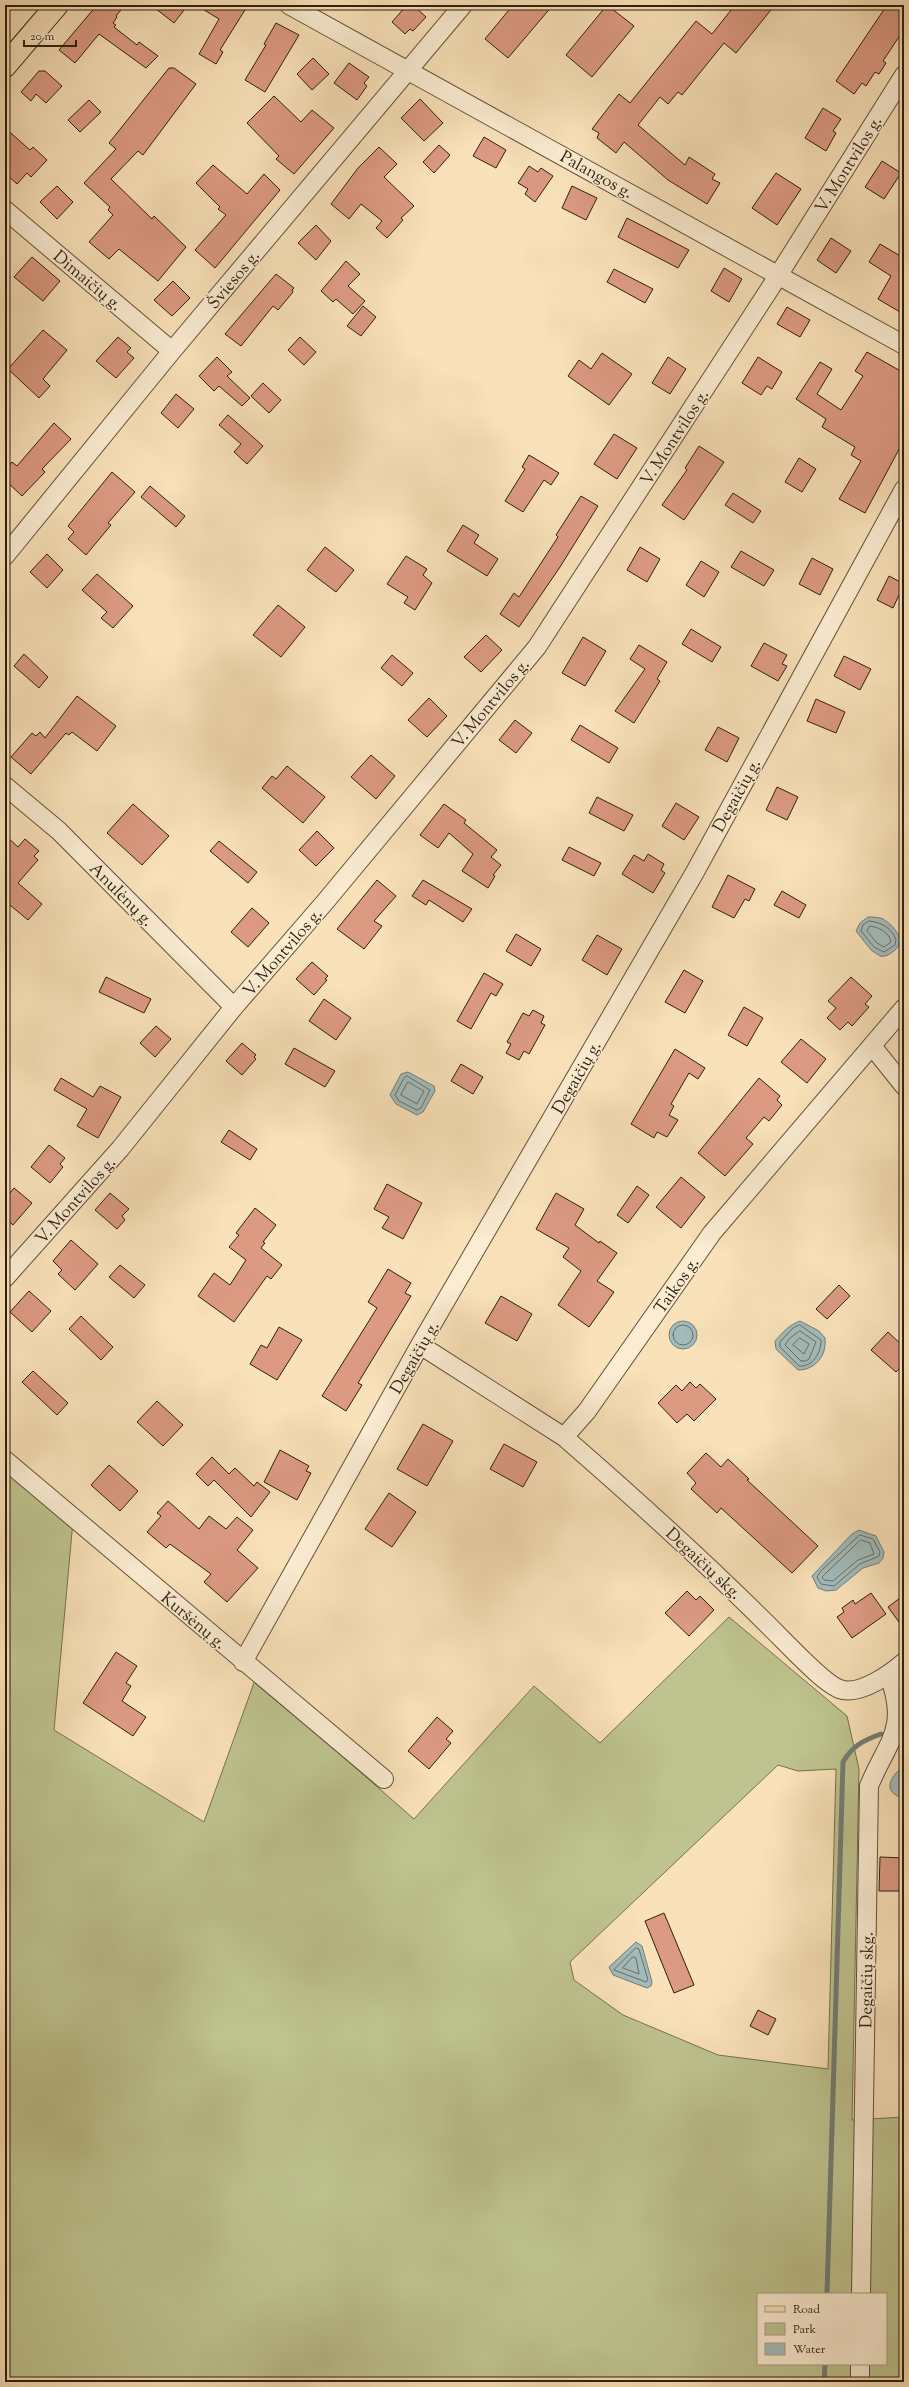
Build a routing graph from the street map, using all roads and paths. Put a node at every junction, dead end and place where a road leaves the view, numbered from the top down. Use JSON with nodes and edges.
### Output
{"nodes":[{"id":1,"x":57,"y":5,"type":"edge"},
{"id":2,"x":289,"y":5,"type":"edge"},
{"id":3,"x":463,"y":5,"type":"edge"},
{"id":4,"x":5,"y":66,"type":"edge"},
{"id":5,"x":410,"y":70,"type":"junction"},
{"id":6,"x":904,"y":75,"type":"edge"},
{"id":7,"x":5,"y":210,"type":"edge"},
{"id":8,"x":778,"y":274,"type":"junction"},
{"id":9,"x":904,"y":345,"type":"edge"},
{"id":10,"x":172,"y":351,"type":"junction"},
{"id":11,"x":904,"y":489,"type":"edge"},
{"id":12,"x":5,"y":556,"type":"edge"},
{"id":13,"x":5,"y":786,"type":"edge"},
{"id":14,"x":234,"y":1007,"type":"junction"},
{"id":15,"x":904,"y":1008,"type":"edge"},
{"id":16,"x":872,"y":1046,"type":"junction"},
{"id":17,"x":904,"y":1086,"type":"edge"},
{"id":18,"x":5,"y":1278,"type":"edge"},
{"id":19,"x":420,"y":1345,"type":"junction"},
{"id":20,"x":564,"y":1437,"type":"junction"},
{"id":21,"x":5,"y":1460,"type":"edge"},
{"id":22,"x":243,"y":1662,"type":"junction"},
{"id":23,"x":904,"y":1662,"type":"edge"},
{"id":24,"x":889,"y":1676,"type":"junction"},
{"id":25,"x":384,"y":1779,"type":"dead end"},
{"id":26,"x":861,"y":2293,"type":"edge"},
{"id":27,"x":860,"y":2365,"type":"edge"},
{"id":28,"x":860,"y":2382,"type":"edge"}],
"edges":[{"from":1,"to":4,"type":"main road"},
{"from":2,"to":5,"type":"street","name":"Palangos g."},
{"from":3,"to":5,"type":"street","name":"Šviesos g."},
{"from":5,"to":8,"type":"street","name":"Palangos g."},
{"from":5,"to":10,"type":"street","name":"Šviesos g."},
{"from":6,"to":8,"type":"street","name":"V. Montvilos g."},
{"from":7,"to":10,"type":"street","name":"Dimaičių g."},
{"from":8,"to":9,"type":"street","name":"Palangos g."},
{"from":8,"to":14,"type":"street","name":"V. Montvilos g."},
{"from":10,"to":12,"type":"street","name":"Šviesos g."},
{"from":11,"to":19,"type":"street","name":"Degaičių g."},
{"from":13,"to":14,"type":"street","name":"Anulėnų g."},
{"from":14,"to":18,"type":"street","name":"V. Montvilos g."},
{"from":15,"to":16,"type":"street","name":"Taikos g."},
{"from":16,"to":17,"type":"street"},
{"from":16,"to":20,"type":"street","name":"Taikos g."},
{"from":19,"to":20,"type":"street"},
{"from":19,"to":22,"type":"street","name":"Degaičių g."},
{"from":20,"to":24,"type":"street","name":"Degaičių skg."},
{"from":21,"to":22,"type":"street","name":"Kuršėnų g."},
{"from":22,"to":25,"type":"street","name":"Kuršėnų g."},
{"from":23,"to":24,"type":"street"},
{"from":24,"to":26,"type":"street","name":"Degaičių skg."},
{"from":27,"to":28,"type":"street"}]}
